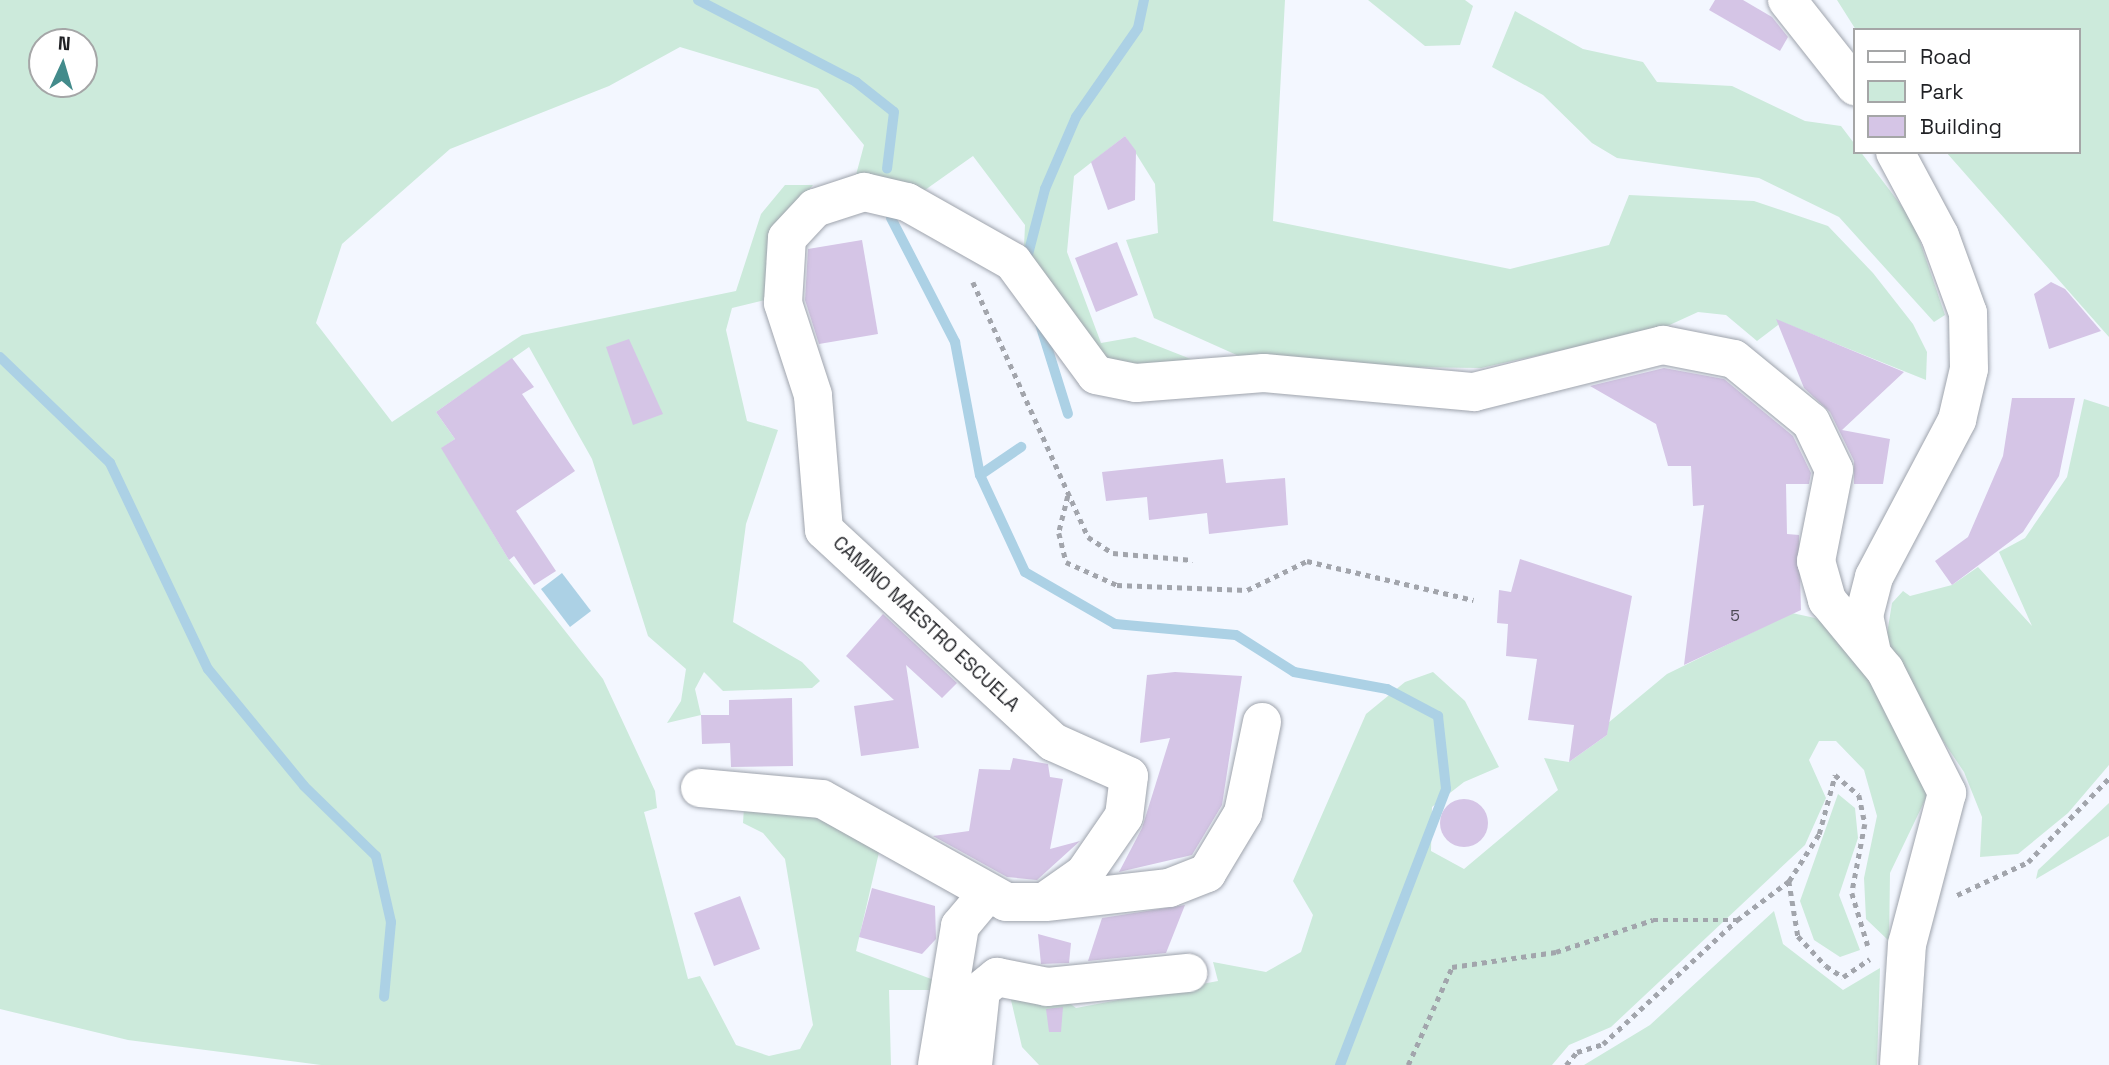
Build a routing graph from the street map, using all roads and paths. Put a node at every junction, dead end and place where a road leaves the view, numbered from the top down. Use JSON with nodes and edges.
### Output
{"nodes":[{"id":1,"x":1787,"y":0,"type":"edge"},
{"id":2,"x":1854,"y":85,"type":"edge"},
{"id":3,"x":1896,"y":154,"type":"edge"},
{"id":4,"x":954,"y":228,"type":"junction"},
{"id":5,"x":1068,"y":496,"type":"junction"},
{"id":6,"x":1193,"y":560,"type":"dead end"},
{"id":7,"x":1473,"y":600,"type":"dead end"},
{"id":8,"x":1872,"y":653,"type":"junction"},
{"id":9,"x":1262,"y":722,"type":"dead end"},
{"id":10,"x":2109,"y":778,"type":"edge"},
{"id":11,"x":700,"y":788,"type":"dead end"},
{"id":12,"x":1789,"y":881,"type":"junction"},
{"id":13,"x":986,"y":895,"type":"junction"},
{"id":14,"x":1044,"y":902,"type":"junction"},
{"id":15,"x":1945,"y":905,"type":"dead end"},
{"id":16,"x":1737,"y":920,"type":"junction"},
{"id":17,"x":1890,"y":951,"type":"junction"},
{"id":18,"x":1188,"y":973,"type":"dead end"},
{"id":19,"x":937,"y":1065,"type":"edge"},
{"id":20,"x":973,"y":1065,"type":"edge"},
{"id":21,"x":1408,"y":1065,"type":"edge"},
{"id":22,"x":1566,"y":1065,"type":"edge"},
{"id":23,"x":1899,"y":1065,"type":"edge"}],
"edges":[{"from":1,"to":2,"type":"street"},
{"from":3,"to":8,"type":"street"},
{"from":4,"to":5,"type":"path"},
{"from":4,"to":8,"type":"street","name":"CAMINO MAESTRO ESCUELA"},
{"from":4,"to":14,"type":"street","name":"CAMINO MAESTRO ESCUELA"},
{"from":5,"to":6,"type":"path"},
{"from":5,"to":7,"type":"path"},
{"from":8,"to":17,"type":"street"},
{"from":9,"to":14,"type":"street"},
{"from":10,"to":15,"type":"path"},
{"from":11,"to":13,"type":"street"},
{"from":12,"to":16,"type":"path"},
{"from":12,"to":17,"type":"path"},
{"from":12,"to":17,"type":"path"},
{"from":13,"to":14,"type":"street"},
{"from":13,"to":19,"type":"street"},
{"from":16,"to":21,"type":"path"},
{"from":16,"to":22,"type":"path"},
{"from":17,"to":23,"type":"street"},
{"from":18,"to":20,"type":"street"}]}
